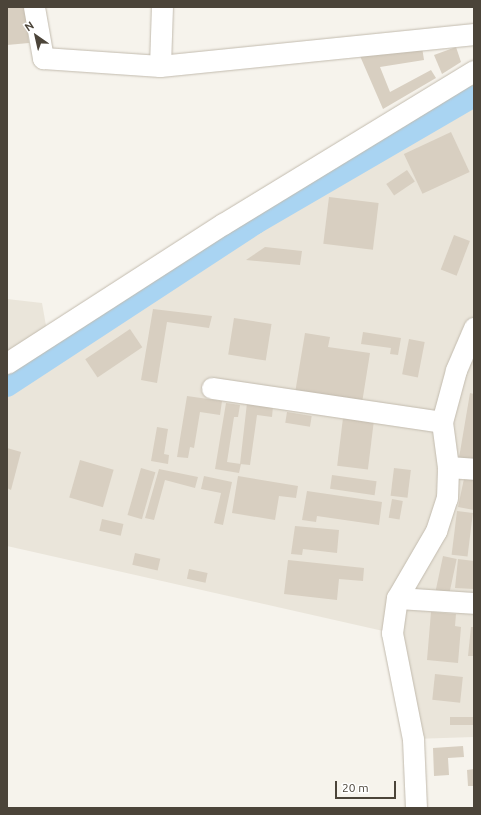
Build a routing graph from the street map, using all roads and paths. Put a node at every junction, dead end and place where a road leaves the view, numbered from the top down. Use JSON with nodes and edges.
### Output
{"nodes":[{"id":1,"x":34,"y":7,"type":"edge"},
{"id":2,"x":162,"y":7,"type":"edge"},
{"id":3,"x":474,"y":34,"type":"edge"},
{"id":4,"x":160,"y":66,"type":"junction"},
{"id":5,"x":474,"y":71,"type":"edge"},
{"id":6,"x":474,"y":328,"type":"edge"},
{"id":7,"x":7,"y":363,"type":"edge"},
{"id":8,"x":212,"y":388,"type":"dead end"},
{"id":9,"x":442,"y":422,"type":"junction"},
{"id":10,"x":448,"y":467,"type":"junction"},
{"id":11,"x":474,"y":469,"type":"edge"},
{"id":12,"x":397,"y":598,"type":"junction"},
{"id":13,"x":474,"y":603,"type":"edge"},
{"id":14,"x":416,"y":808,"type":"edge"}],
"edges":[{"from":1,"to":4,"type":"street"},
{"from":2,"to":4,"type":"street"},
{"from":3,"to":4,"type":"street"},
{"from":5,"to":7,"type":"street"},
{"from":6,"to":9,"type":"street"},
{"from":8,"to":9,"type":"street"},
{"from":9,"to":10,"type":"street"},
{"from":10,"to":11,"type":"street"},
{"from":10,"to":12,"type":"street"},
{"from":12,"to":13,"type":"street"},
{"from":12,"to":14,"type":"street"}]}
